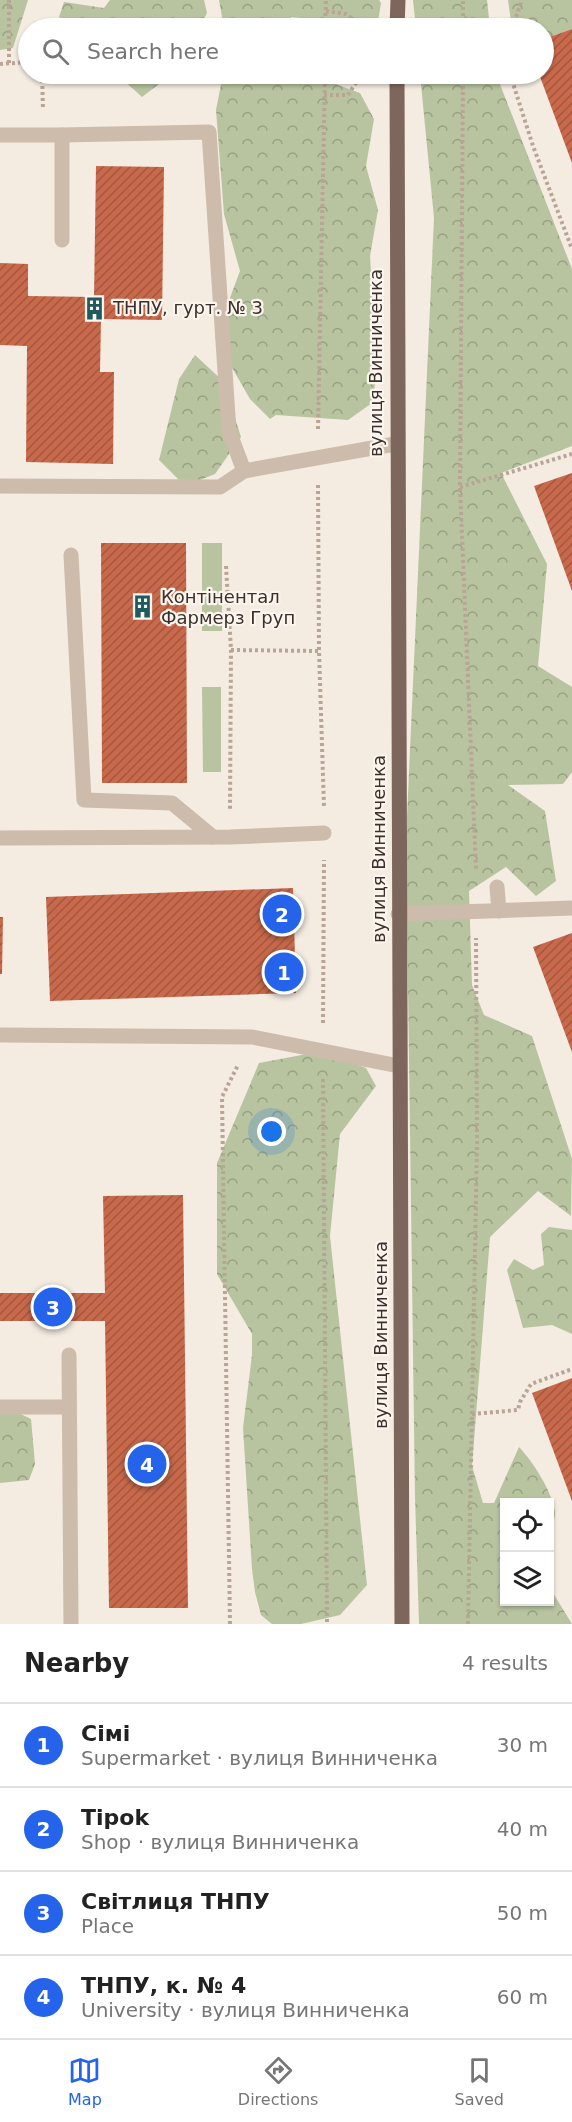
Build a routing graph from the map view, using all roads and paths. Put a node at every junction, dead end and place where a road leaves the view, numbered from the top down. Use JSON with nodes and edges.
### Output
{"nodes":[{"id":1,"x":9,"y":0,"type":"edge"},
{"id":2,"x":326,"y":0,"type":"edge"},
{"id":3,"x":398,"y":0,"type":"edge"},
{"id":4,"x":463,"y":0,"type":"edge"},
{"id":5,"x":522,"y":0,"type":"edge"},
{"id":6,"x":326,"y":11,"type":"junction"},
{"id":7,"x":463,"y":17,"type":"edge"},
{"id":8,"x":326,"y":18,"type":"edge"},
{"id":9,"x":351,"y":18,"type":"edge"},
{"id":10,"x":398,"y":18,"type":"edge"},
{"id":11,"x":516,"y":18,"type":"edge"},
{"id":12,"x":9,"y":63,"type":"junction"},
{"id":13,"x":18,"y":63,"type":"edge"},
{"id":14,"x":0,"y":64,"type":"edge"},
{"id":15,"x":42,"y":84,"type":"edge"},
{"id":16,"x":325,"y":84,"type":"edge"},
{"id":17,"x":355,"y":84,"type":"edge"},
{"id":18,"x":397,"y":84,"type":"edge"},
{"id":19,"x":463,"y":84,"type":"edge"},
{"id":20,"x":513,"y":84,"type":"edge"},
{"id":21,"x":324,"y":95,"type":"junction"},
{"id":22,"x":0,"y":135,"type":"edge"},
{"id":23,"x":44,"y":135,"type":"junction"},
{"id":24,"x":62,"y":135,"type":"junction"},
{"id":25,"x":62,"y":240,"type":"dead end"},
{"id":26,"x":572,"y":249,"type":"edge"},
{"id":27,"x":395,"y":444,"type":"junction"},
{"id":28,"x":572,"y":454,"type":"edge"},
{"id":29,"x":317,"y":458,"type":"junction"},
{"id":30,"x":244,"y":471,"type":"junction"},
{"id":31,"x":0,"y":486,"type":"edge"},
{"id":32,"x":460,"y":487,"type":"junction"},
{"id":33,"x":71,"y":555,"type":"dead end"},
{"id":34,"x":226,"y":566,"type":"dead end"},
{"id":35,"x":231,"y":650,"type":"junction"},
{"id":36,"x":319,"y":651,"type":"dead end"},
{"id":37,"x":324,"y":833,"type":"dead end"},
{"id":38,"x":213,"y":837,"type":"junction"},
{"id":39,"x":230,"y":837,"type":"junction"},
{"id":40,"x":0,"y":838,"type":"edge"},
{"id":41,"x":496,"y":887,"type":"dead end"},
{"id":42,"x":572,"y":908,"type":"edge"},
{"id":43,"x":476,"y":911,"type":"junction"},
{"id":44,"x":500,"y":911,"type":"junction"},
{"id":45,"x":398,"y":914,"type":"junction"},
{"id":46,"x":0,"y":1035,"type":"edge"},
{"id":47,"x":252,"y":1037,"type":"junction"},
{"id":48,"x":399,"y":1066,"type":"junction"},
{"id":49,"x":69,"y":1355,"type":"dead end"},
{"id":50,"x":572,"y":1369,"type":"edge"},
{"id":51,"x":3,"y":1407,"type":"edge"},
{"id":52,"x":69,"y":1407,"type":"junction"},
{"id":53,"x":472,"y":1414,"type":"junction"},
{"id":54,"x":0,"y":1422,"type":"edge"},
{"id":55,"x":71,"y":1624,"type":"edge"},
{"id":56,"x":230,"y":1624,"type":"edge"},
{"id":57,"x":402,"y":1624,"type":"edge"},
{"id":58,"x":468,"y":1624,"type":"edge"}],
"edges":[{"from":1,"to":12,"type":"path"},
{"from":2,"to":6,"type":"path"},
{"from":3,"to":10,"type":"main road"},
{"from":4,"to":7,"type":"path"},
{"from":5,"to":11,"type":"path"},
{"from":6,"to":8,"type":"path"},
{"from":6,"to":9,"type":"path"},
{"from":12,"to":13,"type":"path"},
{"from":12,"to":14,"type":"path"},
{"from":15,"to":23,"type":"path"},
{"from":16,"to":21,"type":"path"},
{"from":17,"to":21,"type":"path"},
{"from":18,"to":27,"type":"main road","name":"вулиця Винниченка"},
{"from":19,"to":32,"type":"path"},
{"from":20,"to":26,"type":"path"},
{"from":21,"to":29,"type":"path"},
{"from":22,"to":23,"type":"lane"},
{"from":23,"to":24,"type":"lane"},
{"from":24,"to":25,"type":"lane"},
{"from":24,"to":30,"type":"lane"},
{"from":27,"to":29,"type":"lane"},
{"from":27,"to":45,"type":"main road","name":"вулиця Винниченка"},
{"from":28,"to":32,"type":"path"},
{"from":29,"to":30,"type":"lane"},
{"from":30,"to":31,"type":"lane"},
{"from":32,"to":43,"type":"path"},
{"from":33,"to":38,"type":"lane"},
{"from":34,"to":35,"type":"path"},
{"from":35,"to":36,"type":"path"},
{"from":35,"to":39,"type":"path"},
{"from":37,"to":39,"type":"lane"},
{"from":38,"to":39,"type":"lane"},
{"from":38,"to":40,"type":"lane"},
{"from":41,"to":44,"type":"lane"},
{"from":42,"to":44,"type":"lane"},
{"from":43,"to":44,"type":"lane"},
{"from":43,"to":45,"type":"lane"},
{"from":43,"to":53,"type":"path"},
{"from":45,"to":48,"type":"main road","name":"вулиця Винниченка"},
{"from":46,"to":47,"type":"lane"},
{"from":47,"to":48,"type":"lane"},
{"from":47,"to":56,"type":"path"},
{"from":48,"to":57,"type":"main road","name":"вулиця Винниченка"},
{"from":49,"to":52,"type":"lane"},
{"from":50,"to":53,"type":"path"},
{"from":51,"to":52,"type":"lane"},
{"from":51,"to":54,"type":"lane"},
{"from":52,"to":55,"type":"lane"},
{"from":53,"to":58,"type":"path"}]}
